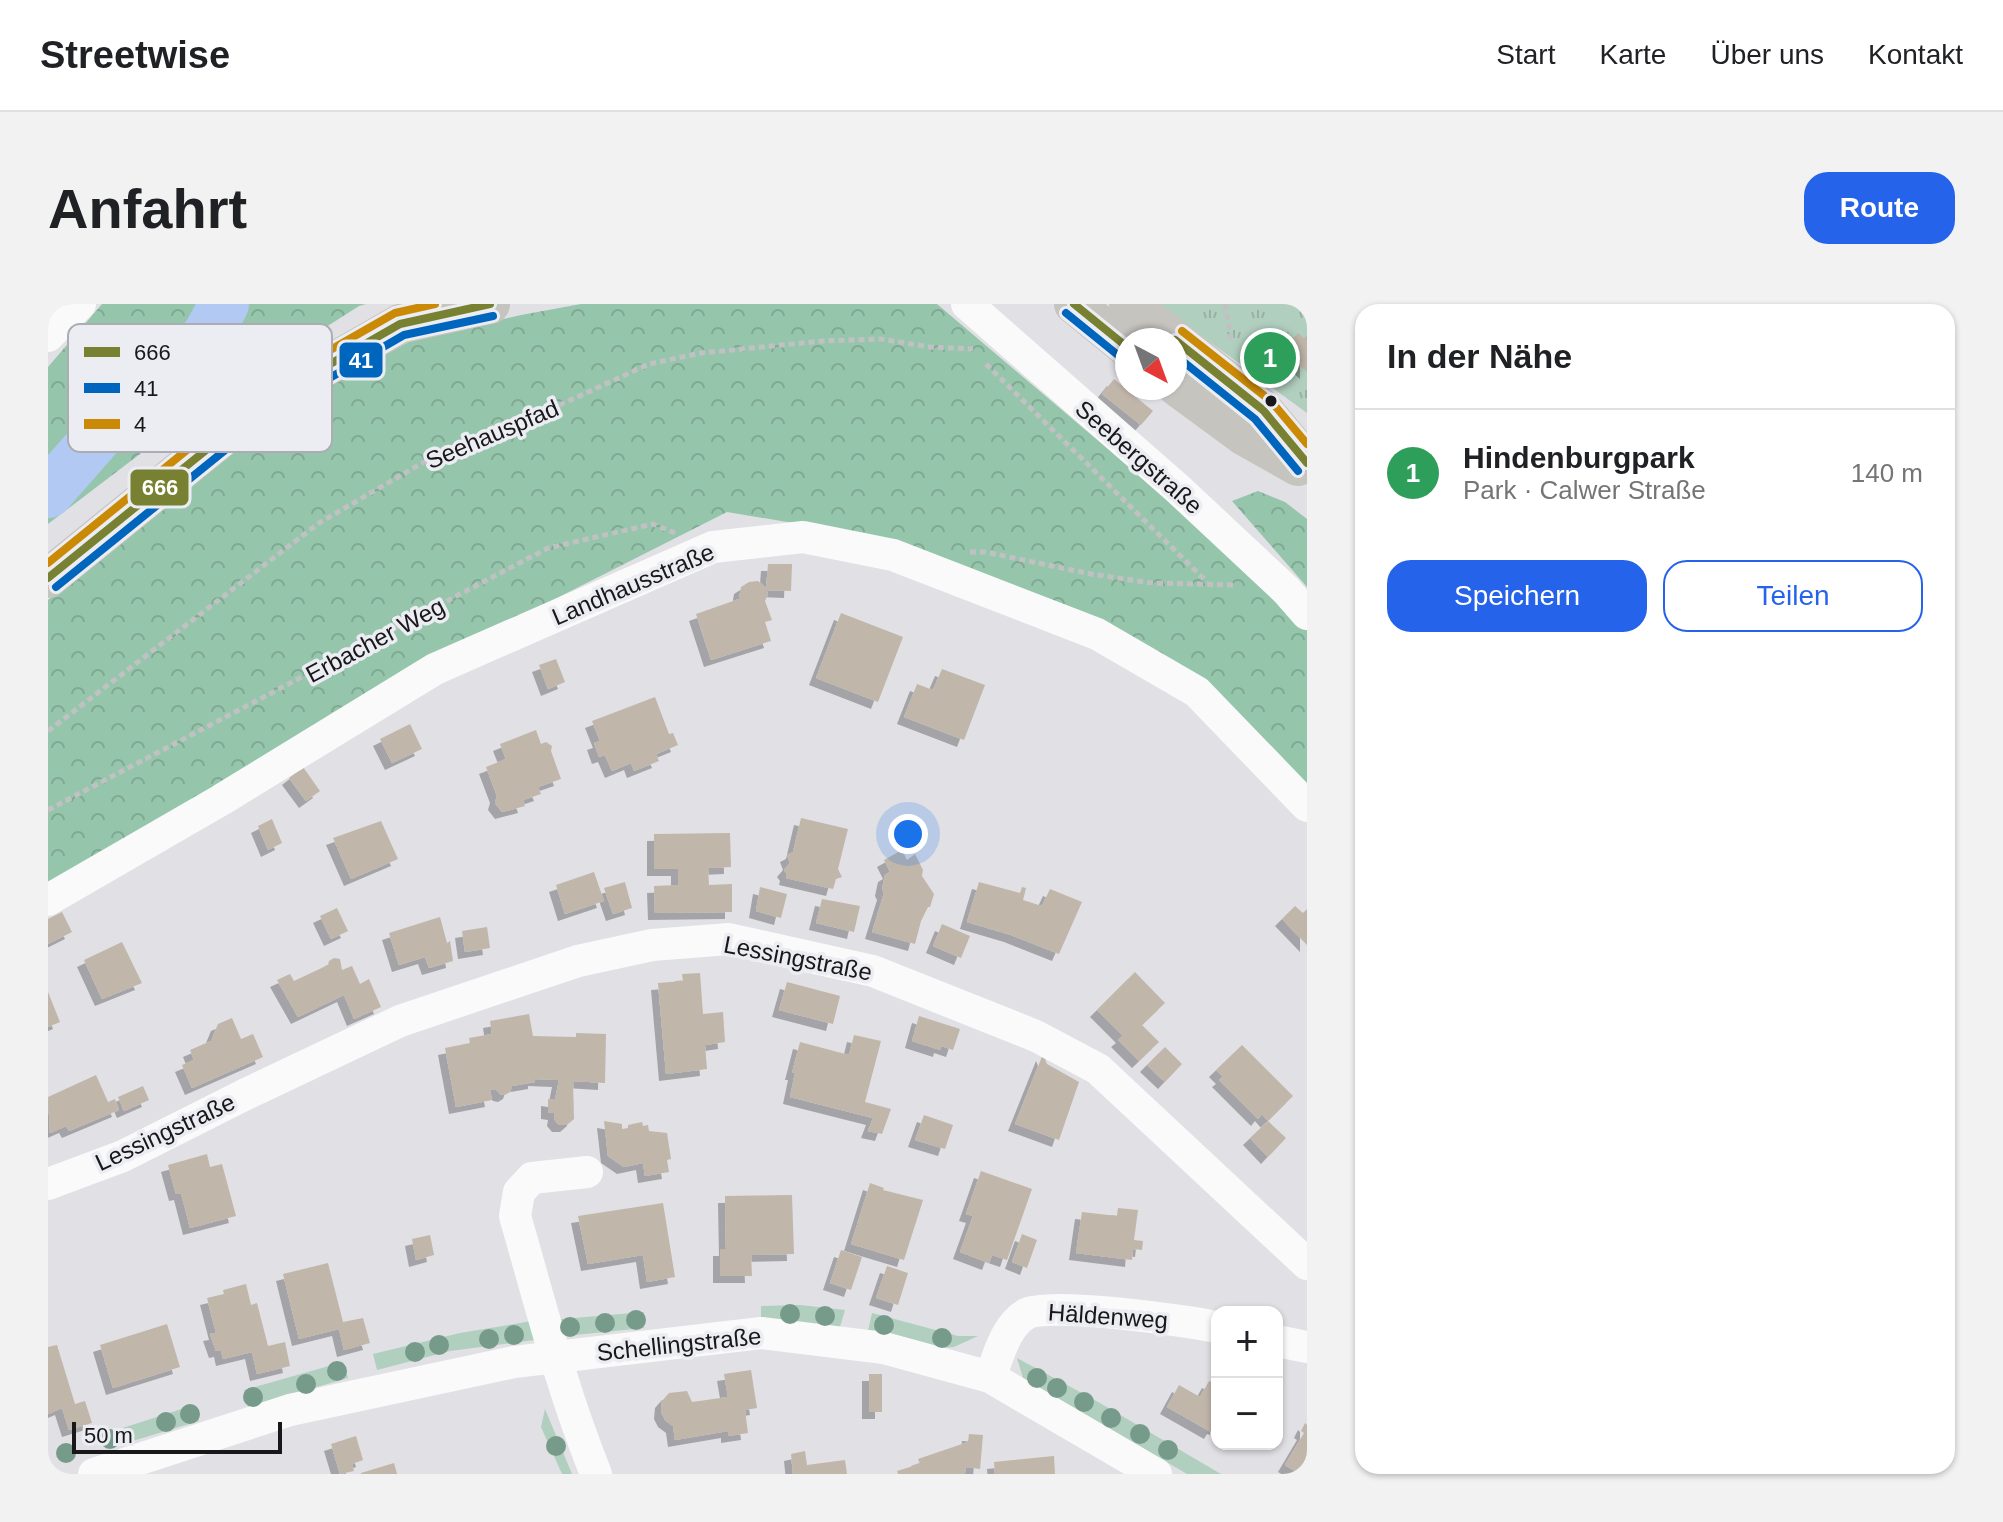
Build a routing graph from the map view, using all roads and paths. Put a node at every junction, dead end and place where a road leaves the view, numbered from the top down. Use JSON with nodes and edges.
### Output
{"nodes":[{"id":1,"x":80,"y":304,"type":"edge"},
{"id":2,"x":490,"y":304,"type":"edge"},
{"id":3,"x":967,"y":304,"type":"edge"},
{"id":4,"x":1074,"y":304,"type":"edge"},
{"id":5,"x":1129,"y":304,"type":"edge"},
{"id":6,"x":1160,"y":328,"type":"edge"},
{"id":7,"x":48,"y":336,"type":"edge"},
{"id":8,"x":1115,"y":337,"type":"edge"},
{"id":9,"x":1010,"y":345,"type":"junction"},
{"id":10,"x":971,"y":349,"type":"junction"},
{"id":11,"x":1187,"y":350,"type":"edge"},
{"id":12,"x":332,"y":363,"type":"edge"},
{"id":13,"x":1187,"y":394,"type":"edge"},
{"id":14,"x":204,"y":452,"type":"edge"},
{"id":15,"x":1307,"y":463,"type":"edge"},
{"id":16,"x":1307,"y":470,"type":"edge"},
{"id":17,"x":713,"y":547,"type":"junction"},
{"id":18,"x":970,"y":552,"type":"dead end"},
{"id":19,"x":48,"y":578,"type":"edge"},
{"id":20,"x":1307,"y":614,"type":"edge"},
{"id":21,"x":48,"y":731,"type":"edge"},
{"id":22,"x":1307,"y":806,"type":"edge"},
{"id":23,"x":48,"y":810,"type":"edge"},
{"id":24,"x":48,"y":900,"type":"edge"},
{"id":25,"x":587,"y":1172,"type":"dead end"},
{"id":26,"x":48,"y":1184,"type":"edge"},
{"id":27,"x":1307,"y":1264,"type":"edge"},
{"id":28,"x":1211,"y":1326,"type":"edge"},
{"id":29,"x":1283,"y":1342,"type":"edge"},
{"id":30,"x":1307,"y":1347,"type":"edge"},
{"id":31,"x":555,"y":1357,"type":"junction"},
{"id":32,"x":990,"y":1377,"type":"junction"},
{"id":33,"x":1115,"y":1465,"type":"edge"},
{"id":34,"x":94,"y":1474,"type":"edge"},
{"id":35,"x":596,"y":1474,"type":"edge"},
{"id":36,"x":1156,"y":1474,"type":"edge"}],
"edges":[{"from":1,"to":7,"type":"street"},
{"from":2,"to":12,"type":"main road"},
{"from":3,"to":9,"type":"street","name":"Seebergstraße"},
{"from":4,"to":8,"type":"main road"},
{"from":5,"to":6,"type":"main road"},
{"from":9,"to":10,"type":"path","name":"Seehauspfad"},
{"from":9,"to":20,"type":"street","name":"Seebergstraße"},
{"from":10,"to":18,"type":"path"},
{"from":10,"to":21,"type":"path","name":"Seehauspfad"},
{"from":11,"to":15,"type":"main road"},
{"from":13,"to":16,"type":"main road"},
{"from":14,"to":19,"type":"main road"},
{"from":17,"to":22,"type":"street","name":"Landhausstraße"},
{"from":17,"to":23,"type":"path","name":"Erbacher Weg"},
{"from":17,"to":24,"type":"street","name":"Landhausstraße"},
{"from":25,"to":31,"type":"street"},
{"from":26,"to":27,"type":"street","name":"Lessingstraße"},
{"from":28,"to":32,"type":"street","name":"Häldenweg"},
{"from":29,"to":30,"type":"street"},
{"from":31,"to":32,"type":"street","name":"Schellingstraße"},
{"from":31,"to":34,"type":"street","name":"Schellingstraße"},
{"from":31,"to":35,"type":"street"},
{"from":32,"to":33,"type":"street","name":"Schellingstraße"},
{"from":33,"to":36,"type":"street","name":"Schellingstraße"}]}
